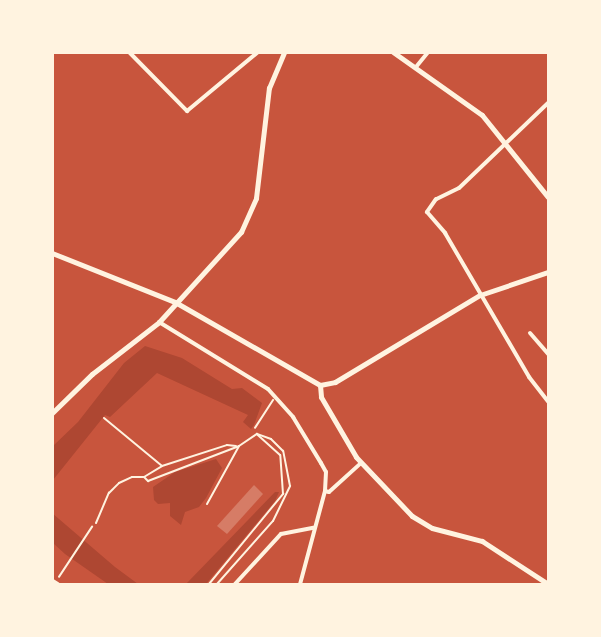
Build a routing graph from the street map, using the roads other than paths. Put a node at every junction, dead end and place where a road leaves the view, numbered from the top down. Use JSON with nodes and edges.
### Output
{"nodes":[{"id":1,"x":129,"y":52,"type":"edge"},
{"id":2,"x":258,"y":52,"type":"edge"},
{"id":3,"x":284,"y":52,"type":"edge"},
{"id":4,"x":393,"y":52,"type":"edge"},
{"id":5,"x":428,"y":52,"type":"edge"},
{"id":6,"x":416,"y":67,"type":"junction"},
{"id":7,"x":549,"y":103,"type":"edge"},
{"id":8,"x":506,"y":140,"type":"junction"},
{"id":9,"x":549,"y":197,"type":"edge"},
{"id":10,"x":52,"y":254,"type":"edge"},
{"id":11,"x":549,"y":272,"type":"edge"},
{"id":12,"x":480,"y":295,"type":"junction"},
{"id":13,"x":176,"y":302,"type":"junction"},
{"id":14,"x":159,"y":322,"type":"junction"},
{"id":15,"x":530,"y":333,"type":"dead end"},
{"id":16,"x":549,"y":354,"type":"edge"},
{"id":17,"x":320,"y":385,"type":"junction"},
{"id":18,"x":549,"y":401,"type":"edge"},
{"id":19,"x":52,"y":413,"type":"edge"},
{"id":20,"x":104,"y":418,"type":"dead end"},
{"id":21,"x":257,"y":434,"type":"junction"},
{"id":22,"x":239,"y":446,"type":"junction"},
{"id":23,"x":361,"y":463,"type":"junction"},
{"id":24,"x":162,"y":466,"type":"junction"},
{"id":25,"x":144,"y":477,"type":"junction"},
{"id":26,"x":325,"y":491,"type":"junction"},
{"id":27,"x":207,"y":504,"type":"dead end"},
{"id":28,"x":96,"y":523,"type":"road end"},
{"id":29,"x":313,"y":528,"type":"junction"},
{"id":30,"x":209,"y":585,"type":"edge"},
{"id":31,"x":217,"y":585,"type":"edge"},
{"id":32,"x":235,"y":585,"type":"edge"},
{"id":33,"x":300,"y":585,"type":"edge"},
{"id":34,"x":548,"y":585,"type":"edge"}],
"edges":[{"from":1,"to":2,"type":"street"},
{"from":3,"to":13,"type":"street"},
{"from":4,"to":6,"type":"street"},
{"from":5,"to":6,"type":"street"},
{"from":6,"to":8,"type":"street"},
{"from":7,"to":8,"type":"street"},
{"from":8,"to":9,"type":"street"},
{"from":8,"to":12,"type":"street"},
{"from":10,"to":13,"type":"street"},
{"from":11,"to":12,"type":"street"},
{"from":12,"to":17,"type":"street"},
{"from":12,"to":18,"type":"street"},
{"from":13,"to":14,"type":"street"},
{"from":13,"to":17,"type":"street"},
{"from":14,"to":19,"type":"street"},
{"from":14,"to":26,"type":"street"},
{"from":15,"to":16,"type":"street"},
{"from":17,"to":23,"type":"street"},
{"from":20,"to":24,"type":"lane"},
{"from":21,"to":22,"type":"lane"},
{"from":21,"to":30,"type":"lane"},
{"from":21,"to":31,"type":"lane"},
{"from":22,"to":24,"type":"lane"},
{"from":22,"to":25,"type":"lane"},
{"from":22,"to":27,"type":"lane"},
{"from":23,"to":26,"type":"street"},
{"from":23,"to":34,"type":"street"},
{"from":24,"to":25,"type":"lane"},
{"from":25,"to":28,"type":"lane"},
{"from":26,"to":29,"type":"street"},
{"from":29,"to":32,"type":"street"},
{"from":29,"to":33,"type":"street"}]}
